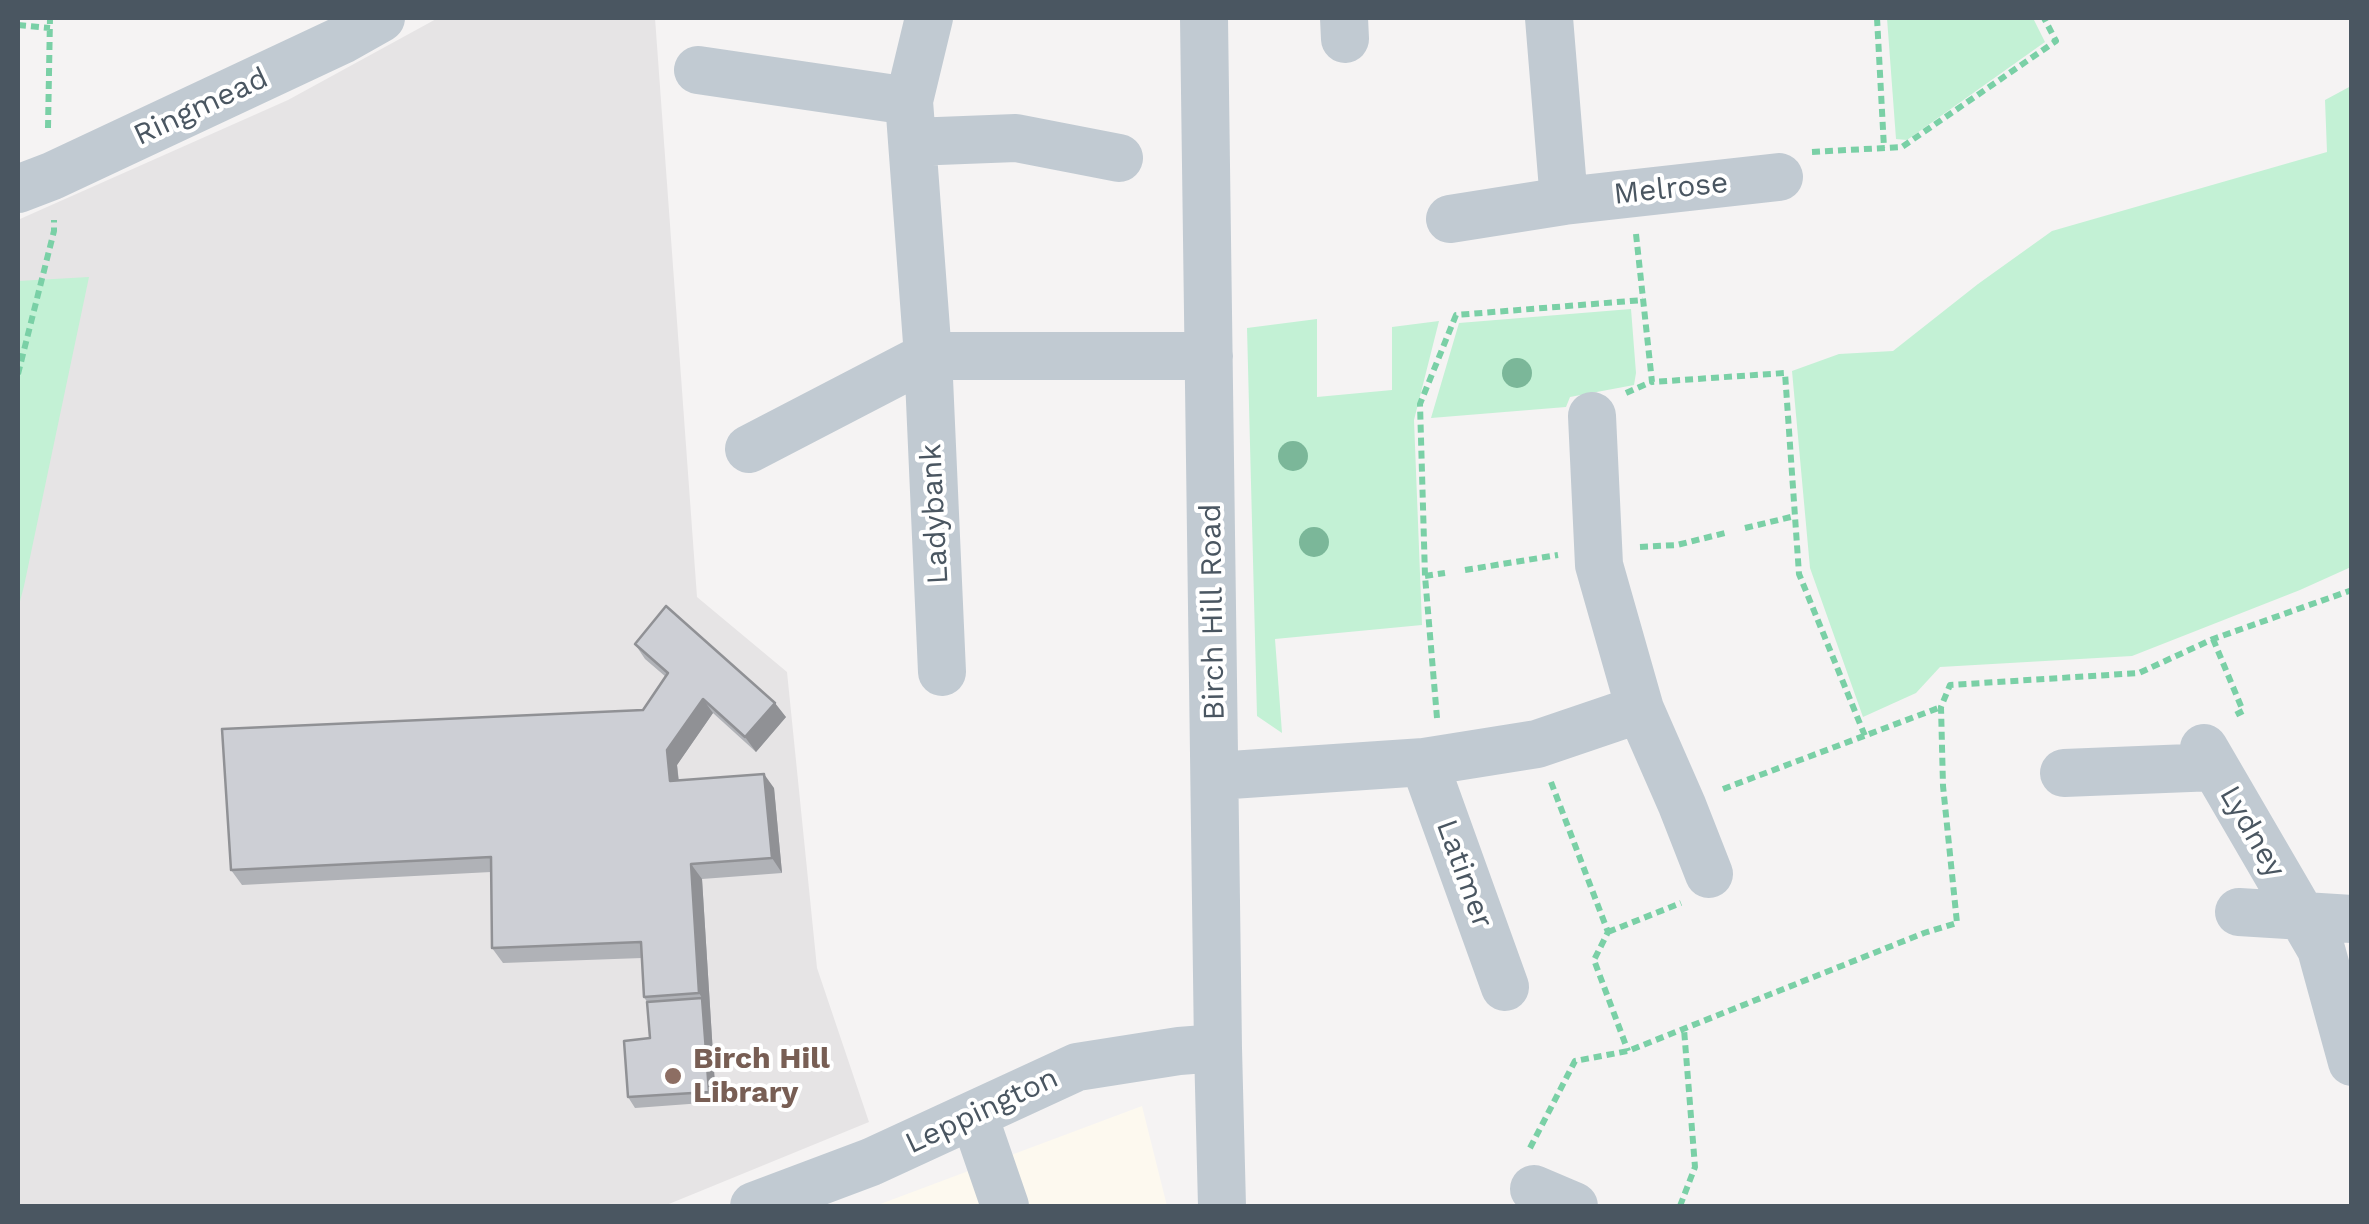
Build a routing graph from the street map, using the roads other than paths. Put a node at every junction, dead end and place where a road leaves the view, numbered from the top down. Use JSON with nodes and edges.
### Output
{"nodes":[{"id":1,"x":381,"y":18,"type":"edge"},
{"id":2,"x":929,"y":18,"type":"edge"},
{"id":3,"x":1204,"y":18,"type":"edge"},
{"id":4,"x":1549,"y":18,"type":"edge"},
{"id":5,"x":698,"y":70,"type":"dead end"},
{"id":6,"x":911,"y":121,"type":"junction"},
{"id":7,"x":1119,"y":158,"type":"dead end"},
{"id":8,"x":1779,"y":177,"type":"road end"},
{"id":9,"x":18,"y":189,"type":"edge"},
{"id":10,"x":1564,"y":201,"type":"junction"},
{"id":11,"x":1450,"y":219,"type":"dead end"},
{"id":12,"x":928,"y":356,"type":"junction"},
{"id":13,"x":1209,"y":356,"type":"junction"},
{"id":14,"x":1592,"y":416,"type":"dead end"},
{"id":15,"x":749,"y":449,"type":"dead end"},
{"id":16,"x":942,"y":672,"type":"dead end"},
{"id":17,"x":1640,"y":709,"type":"junction"},
{"id":18,"x":1432,"y":760,"type":"junction"},
{"id":19,"x":2064,"y":773,"type":"dead end"},
{"id":20,"x":1216,"y":776,"type":"junction"},
{"id":21,"x":1710,"y":874,"type":"road end"},
{"id":22,"x":2239,"y":912,"type":"dead end"},
{"id":23,"x":2299,"y":916,"type":"junction"},
{"id":24,"x":2352,"y":919,"type":"edge"},
{"id":25,"x":1505,"y":987,"type":"dead end"},
{"id":26,"x":1218,"y":1048,"type":"junction"},
{"id":27,"x":2352,"y":1062,"type":"edge"},
{"id":28,"x":974,"y":1116,"type":"junction"},
{"id":29,"x":754,"y":1206,"type":"edge"},
{"id":30,"x":1005,"y":1206,"type":"edge"},
{"id":31,"x":1222,"y":1206,"type":"edge"}],
"edges":[{"from":1,"to":9,"type":"street","name":"Ringmead"},
{"from":2,"to":6,"type":"street","name":"Ladybank"},
{"from":3,"to":13,"type":"street","name":"Birch Hill Road"},
{"from":4,"to":10,"type":"street"},
{"from":5,"to":6,"type":"street"},
{"from":6,"to":7,"type":"street"},
{"from":6,"to":12,"type":"street","name":"Ladybank"},
{"from":8,"to":10,"type":"street","name":"Melrose"},
{"from":10,"to":11,"type":"street","name":"Melrose"},
{"from":12,"to":13,"type":"street"},
{"from":12,"to":15,"type":"street"},
{"from":12,"to":16,"type":"street","name":"Ladybank"},
{"from":13,"to":20,"type":"street","name":"Birch Hill Road"},
{"from":14,"to":17,"type":"street"},
{"from":17,"to":18,"type":"street"},
{"from":17,"to":21,"type":"street"},
{"from":18,"to":20,"type":"street"},
{"from":18,"to":25,"type":"street","name":"Latimer"},
{"from":19,"to":23,"type":"street","name":"Lydney"},
{"from":20,"to":26,"type":"street","name":"Birch Hill Road"},
{"from":22,"to":23,"type":"street","name":"Lydney"},
{"from":23,"to":24,"type":"street","name":"Lydney"},
{"from":23,"to":27,"type":"street","name":"Lydney"},
{"from":26,"to":28,"type":"street","name":"Leppington"},
{"from":26,"to":31,"type":"street","name":"Birch Hill Road"},
{"from":28,"to":29,"type":"street","name":"Leppington"},
{"from":28,"to":30,"type":"street"}]}
